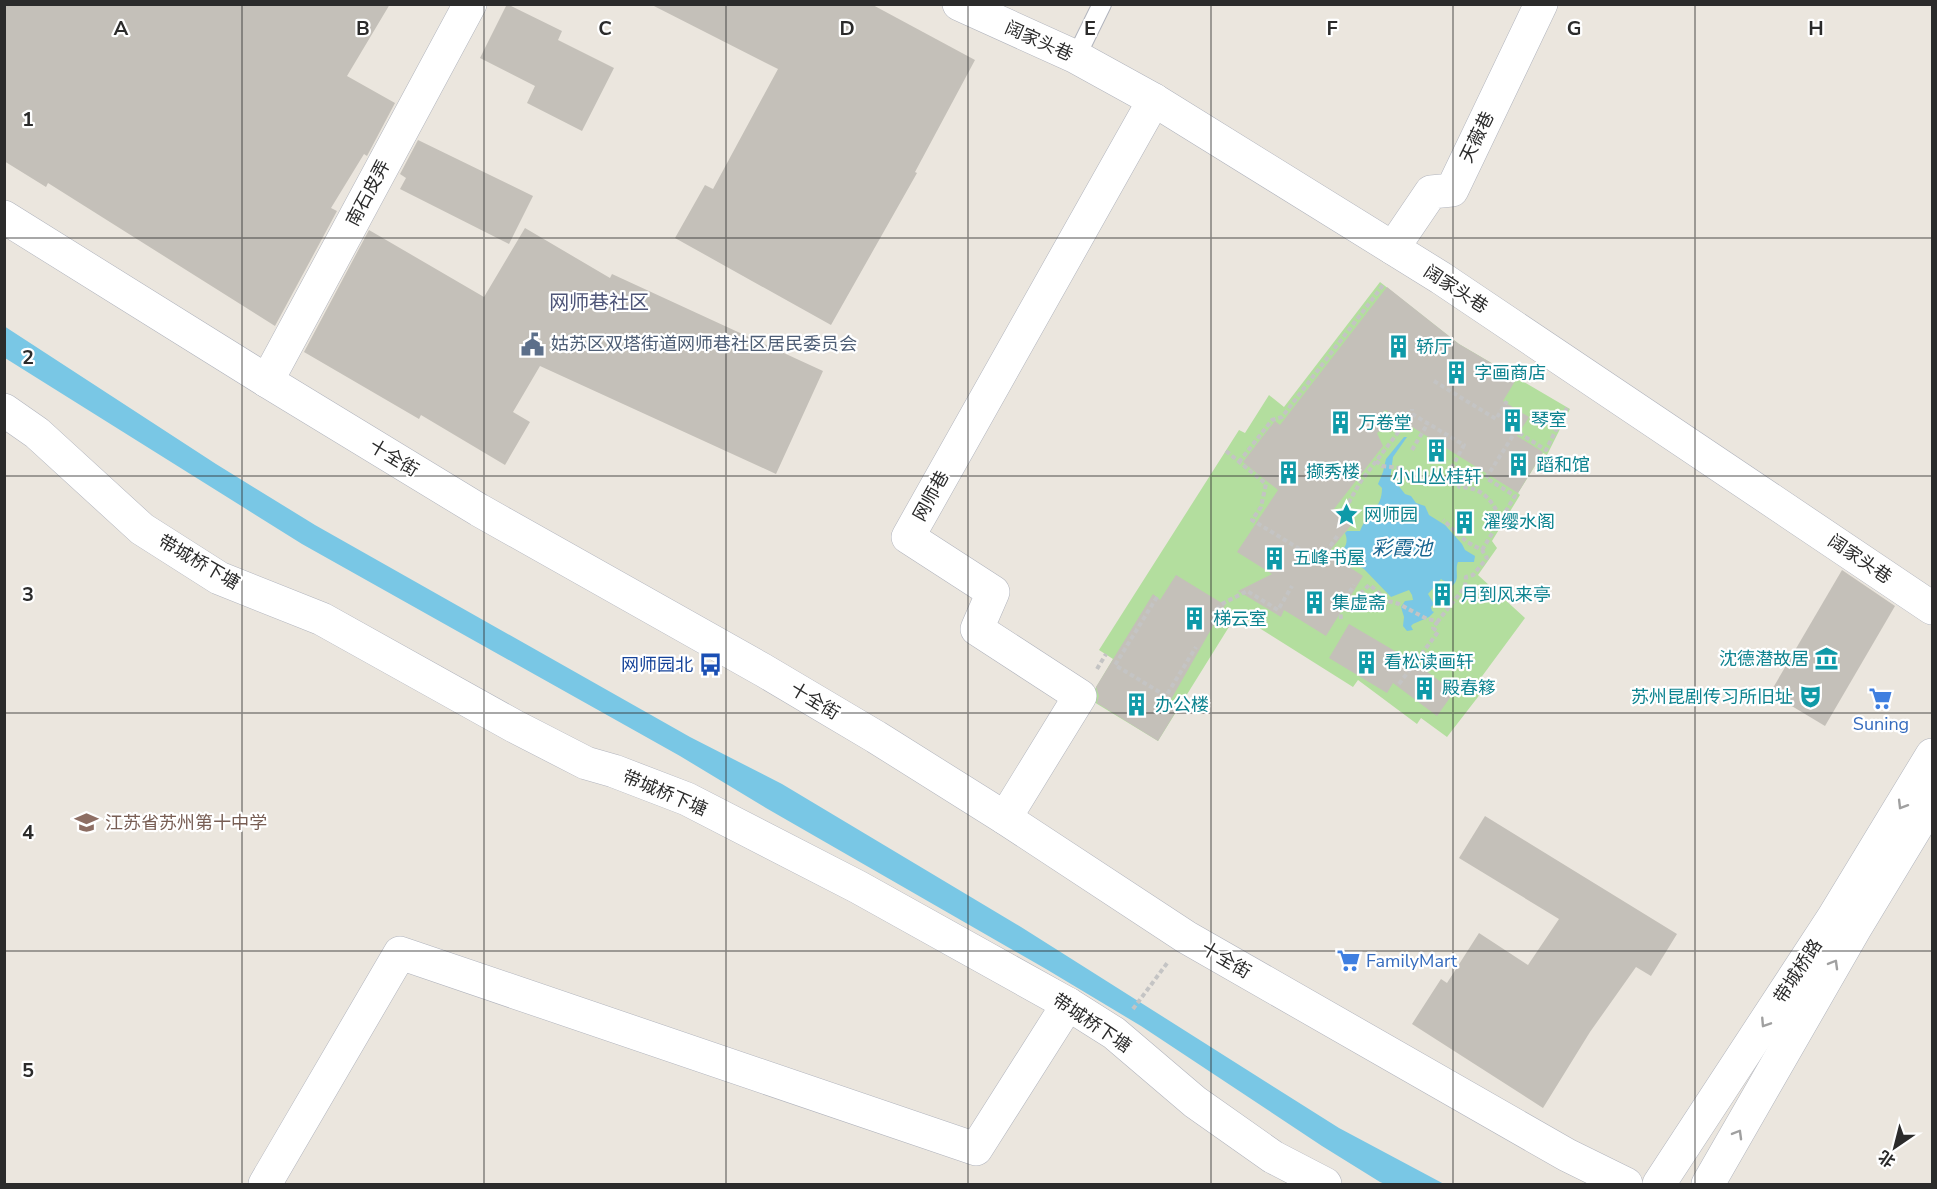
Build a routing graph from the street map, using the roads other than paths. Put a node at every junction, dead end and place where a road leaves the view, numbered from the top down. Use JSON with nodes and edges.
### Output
{"nodes":[{"id":1,"x":470,"y":4,"type":"edge"},
{"id":2,"x":959,"y":4,"type":"edge"},
{"id":3,"x":1102,"y":4,"type":"edge"},
{"id":4,"x":1541,"y":4,"type":"edge"},
{"id":5,"x":1076,"y":57,"type":"junction"},
{"id":6,"x":1154,"y":100,"type":"junction"},
{"id":7,"x":4,"y":217,"type":"edge"},
{"id":8,"x":1393,"y":248,"type":"junction"},
{"id":9,"x":267,"y":381,"type":"junction"},
{"id":10,"x":4,"y":410,"type":"edge"},
{"id":11,"x":1932,"y":608,"type":"edge"},
{"id":12,"x":1932,"y":755,"type":"edge"},
{"id":13,"x":1932,"y":801,"type":"edge"},
{"id":14,"x":1005,"y":818,"type":"junction"},
{"id":15,"x":1068,"y":1004,"type":"junction"},
{"id":16,"x":265,"y":1185,"type":"edge"},
{"id":17,"x":1324,"y":1185,"type":"edge"},
{"id":18,"x":1626,"y":1185,"type":"edge"},
{"id":19,"x":1659,"y":1185,"type":"edge"},
{"id":20,"x":1708,"y":1185,"type":"edge"}],
"edges":[{"from":1,"to":9,"type":"street","name":"南石皮弄"},
{"from":2,"to":5,"type":"street","name":"阔家头巷"},
{"from":3,"to":5,"type":"lane"},
{"from":4,"to":8,"type":"street","name":"天薇巷"},
{"from":5,"to":6,"type":"street","name":"阔家头巷"},
{"from":6,"to":8,"type":"street","name":"阔家头巷"},
{"from":6,"to":14,"type":"street","name":"网师巷"},
{"from":7,"to":9,"type":"street","name":"十全街"},
{"from":8,"to":11,"type":"street","name":"阔家头巷"},
{"from":9,"to":14,"type":"street","name":"十全街"},
{"from":10,"to":15,"type":"street","name":"带城桥下塘"},
{"from":12,"to":19,"type":"street","name":"带城桥路","one_way":true},
{"from":20,"to":13,"type":"street","name":"带城桥路","one_way":true},
{"from":14,"to":18,"type":"street","name":"十全街"},
{"from":15,"to":16,"type":"street"},
{"from":15,"to":17,"type":"street","name":"带城桥下塘"}]}
